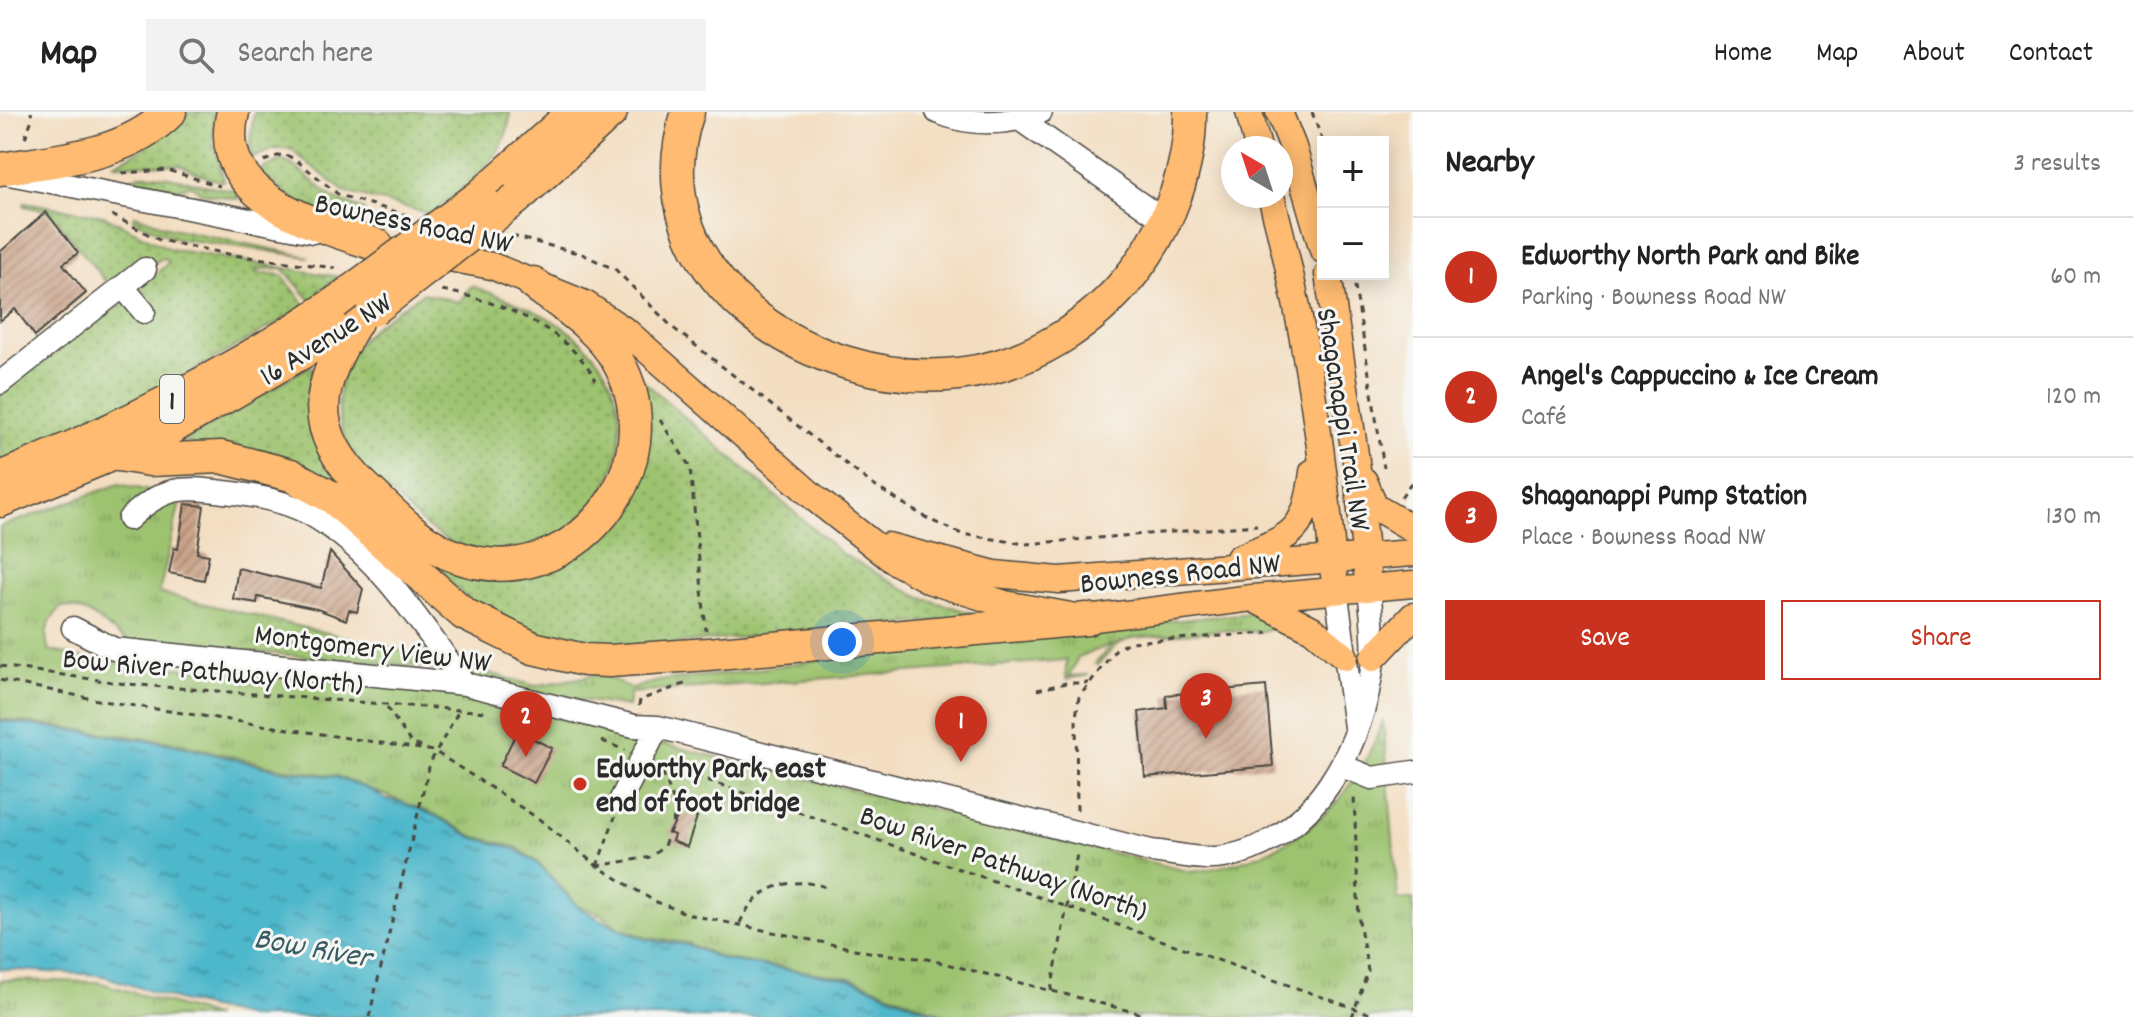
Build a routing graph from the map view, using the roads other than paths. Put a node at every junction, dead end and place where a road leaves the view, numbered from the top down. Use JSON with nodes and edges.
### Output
{"nodes":[{"id":1,"x":170,"y":112,"type":"edge"},
{"id":2,"x":233,"y":112,"type":"edge"},
{"id":3,"x":532,"y":112,"type":"edge"},
{"id":4,"x":574,"y":112,"type":"edge"},
{"id":5,"x":611,"y":112,"type":"edge"},
{"id":6,"x":688,"y":112,"type":"edge"},
{"id":7,"x":937,"y":112,"type":"edge"},
{"id":8,"x":1041,"y":112,"type":"edge"},
{"id":9,"x":1190,"y":112,"type":"edge"},
{"id":10,"x":1249,"y":112,"type":"edge"},
{"id":11,"x":1279,"y":112,"type":"edge"},
{"id":12,"x":1019,"y":119,"type":"junction"},
{"id":13,"x":1255,"y":136,"type":"edge"},
{"id":14,"x":522,"y":159,"type":"junction"},
{"id":15,"x":0,"y":170,"type":"edge"},
{"id":16,"x":1274,"y":208,"type":"edge"},
{"id":17,"x":1165,"y":221,"type":"junction"},
{"id":18,"x":1317,"y":229,"type":"edge"},
{"id":19,"x":377,"y":245,"type":"junction"},
{"id":20,"x":145,"y":269,"type":"dead end"},
{"id":21,"x":1329,"y":280,"type":"edge"},
{"id":22,"x":533,"y":283,"type":"junction"},
{"id":23,"x":123,"y":287,"type":"junction"},
{"id":24,"x":144,"y":312,"type":"dead end"},
{"id":25,"x":355,"y":312,"type":"junction"},
{"id":26,"x":0,"y":383,"type":"edge"},
{"id":27,"x":1318,"y":437,"type":"junction"},
{"id":28,"x":118,"y":455,"type":"junction"},
{"id":29,"x":1356,"y":461,"type":"junction"},
{"id":30,"x":0,"y":478,"type":"edge"},
{"id":31,"x":0,"y":501,"type":"edge"},
{"id":32,"x":129,"y":519,"type":"dead end"},
{"id":33,"x":1413,"y":529,"type":"edge"},
{"id":34,"x":873,"y":542,"type":"junction"},
{"id":35,"x":1413,"y":553,"type":"edge"},
{"id":36,"x":1365,"y":556,"type":"junction"},
{"id":37,"x":1333,"y":559,"type":"junction"},
{"id":38,"x":1218,"y":566,"type":"junction"},
{"id":39,"x":1413,"y":584,"type":"edge"},
{"id":40,"x":1369,"y":588,"type":"junction"},
{"id":41,"x":1336,"y":589,"type":"junction"},
{"id":42,"x":1252,"y":598,"type":"junction"},
{"id":43,"x":1413,"y":616,"type":"edge"},
{"id":44,"x":1087,"y":619,"type":"junction"},
{"id":45,"x":73,"y":628,"type":"dead end"},
{"id":46,"x":1345,"y":657,"type":"junction"},
{"id":47,"x":1373,"y":658,"type":"junction"},
{"id":48,"x":465,"y":684,"type":"junction"},
{"id":49,"x":658,"y":727,"type":"junction"},
{"id":50,"x":1355,"y":727,"type":"junction"},
{"id":51,"x":1350,"y":770,"type":"junction"},
{"id":52,"x":1413,"y":772,"type":"edge"},
{"id":53,"x":621,"y":799,"type":"road end"}],
"edges":[{"from":1,"to":15,"type":"highway"},
{"from":2,"to":19,"type":"highway"},
{"from":3,"to":14,"type":"highway"},
{"from":4,"to":14,"type":"highway","name":"16 Avenue NW","number":"1"},
{"from":5,"to":25,"type":"highway","name":"16 Avenue NW","number":"1","bridge":true},
{"from":6,"to":17,"type":"highway"},
{"from":7,"to":12,"type":"street"},
{"from":8,"to":12,"type":"street"},
{"from":9,"to":17,"type":"highway"},
{"from":10,"to":13,"type":"main road"},
{"from":11,"to":18,"type":"main road"},
{"from":12,"to":17,"type":"street"},
{"from":14,"to":25,"type":"highway","name":"16 Avenue NW","number":"1","bridge":true},
{"from":15,"to":19,"type":"street","name":"Bowness Road NW"},
{"from":16,"to":27,"type":"main road","name":"Shaganappi Trail NW"},
{"from":19,"to":22,"type":"main road","name":"Bowness Road NW"},
{"from":20,"to":23,"type":"street"},
{"from":21,"to":29,"type":"main road","name":"Shaganappi Trail NW"},
{"from":22,"to":25,"type":"highway"},
{"from":22,"to":34,"type":"main road","name":"Bowness Road NW"},
{"from":23,"to":24,"type":"street"},
{"from":23,"to":26,"type":"street"},
{"from":25,"to":28,"type":"highway","name":"16 Avenue NW","number":"1"},
{"from":25,"to":30,"type":"highway","name":"16 Avenue NW","number":"1"},
{"from":27,"to":37,"type":"main road","name":"Shaganappi Trail NW"},
{"from":27,"to":38,"type":"main road"},
{"from":28,"to":31,"type":"highway","name":"16 Avenue NW","number":"1"},
{"from":28,"to":44,"type":"highway"},
{"from":29,"to":33,"type":"main road"},
{"from":29,"to":36,"type":"main road","name":"Shaganappi Trail NW"},
{"from":32,"to":48,"type":"street"},
{"from":34,"to":38,"type":"main road","name":"Bowness Road NW"},
{"from":34,"to":44,"type":"main road","name":"Bowness Road NW"},
{"from":35,"to":36,"type":"main road","name":"Bowness Road NW"},
{"from":36,"to":37,"type":"main road","name":"Bowness Road NW"},
{"from":36,"to":40,"type":"main road","name":"Shaganappi Trail NW"},
{"from":37,"to":38,"type":"main road","name":"Bowness Road NW"},
{"from":37,"to":41,"type":"main road","name":"Shaganappi Trail NW"},
{"from":39,"to":40,"type":"main road","name":"Bowness Road NW"},
{"from":40,"to":41,"type":"main road","name":"Bowness Road NW"},
{"from":40,"to":47,"type":"street","name":"Montgomery View NW"},
{"from":41,"to":42,"type":"main road","name":"Bowness Road NW"},
{"from":41,"to":46,"type":"street","name":"Montgomery View NW"},
{"from":42,"to":44,"type":"main road","name":"Bowness Road NW"},
{"from":42,"to":46,"type":"main road"},
{"from":43,"to":47,"type":"main road"},
{"from":45,"to":48,"type":"street","name":"Montgomery View NW"},
{"from":46,"to":50,"type":"street","name":"Montgomery View NW"},
{"from":47,"to":50,"type":"street","name":"Montgomery View NW"},
{"from":48,"to":49,"type":"street","name":"Montgomery View NW"},
{"from":49,"to":51,"type":"street","name":"Montgomery View NW"},
{"from":49,"to":53,"type":"street"},
{"from":50,"to":51,"type":"street","name":"Montgomery View NW"},
{"from":51,"to":52,"type":"street"}]}
